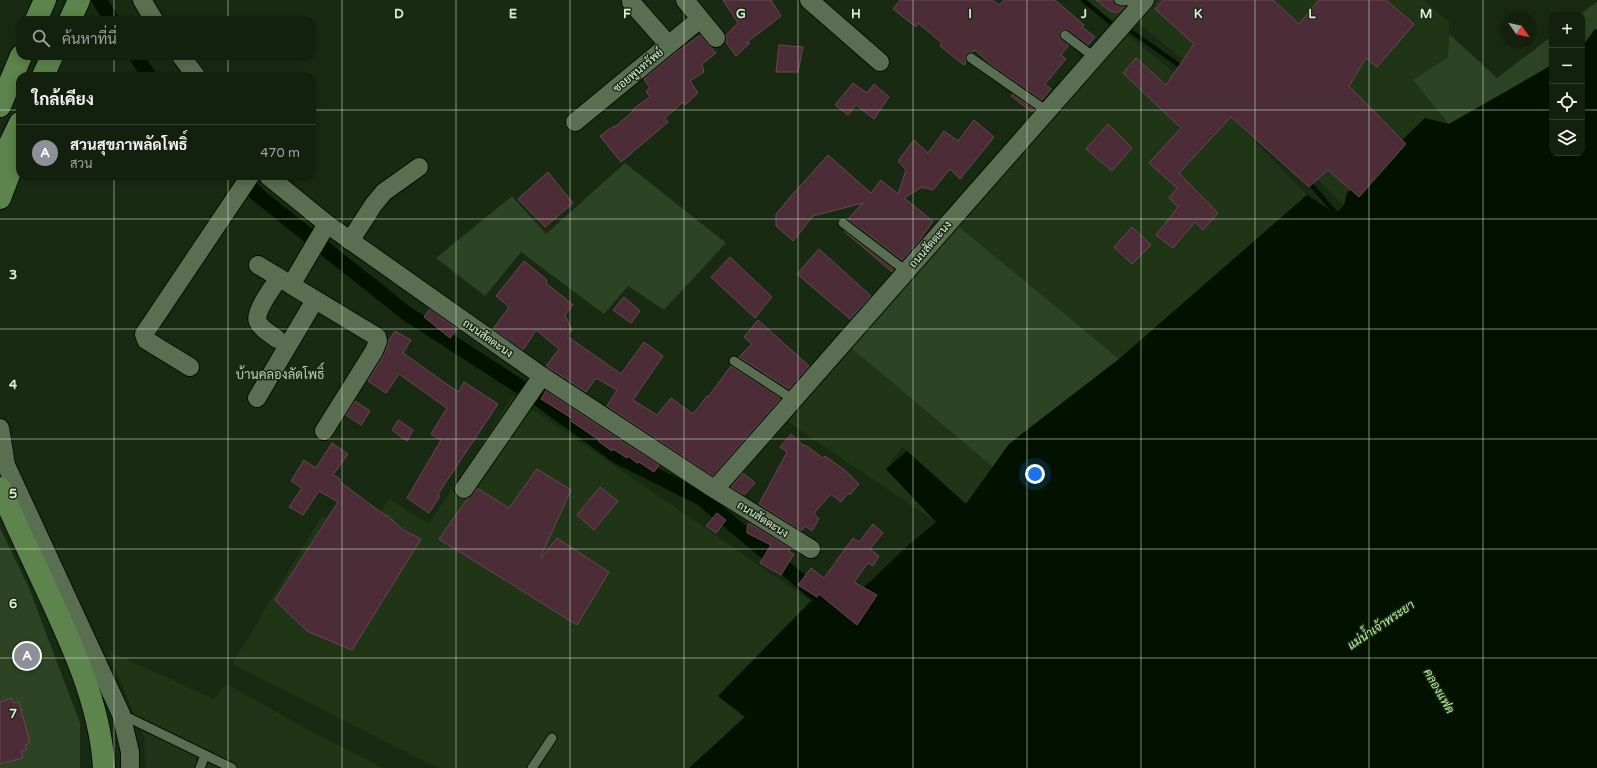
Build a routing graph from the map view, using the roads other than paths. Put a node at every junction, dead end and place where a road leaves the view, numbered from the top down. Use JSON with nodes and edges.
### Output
{"nodes":[{"id":1,"x":79,"y":0,"type":"edge"},
{"id":2,"x":685,"y":0,"type":"edge"},
{"id":3,"x":809,"y":0,"type":"edge"},
{"id":4,"x":1119,"y":0,"type":"edge"},
{"id":5,"x":1145,"y":0,"type":"edge"},
{"id":6,"x":145,"y":1,"type":"edge"},
{"id":7,"x":631,"y":2,"type":"dead end"},
{"id":8,"x":72,"y":16,"type":"edge"},
{"id":9,"x":152,"y":16,"type":"edge"},
{"id":10,"x":700,"y":19,"type":"junction"},
{"id":11,"x":1065,"y":35,"type":"dead end"},
{"id":12,"x":716,"y":38,"type":"dead end"},
{"id":13,"x":668,"y":44,"type":"junction"},
{"id":14,"x":16,"y":57,"type":"edge"},
{"id":15,"x":1094,"y":57,"type":"junction"},
{"id":16,"x":970,"y":58,"type":"dead end"},
{"id":17,"x":19,"y":60,"type":"edge"},
{"id":18,"x":50,"y":60,"type":"edge"},
{"id":19,"x":54,"y":60,"type":"edge"},
{"id":20,"x":184,"y":60,"type":"edge"},
{"id":21,"x":880,"y":62,"type":"dead end"},
{"id":22,"x":45,"y":72,"type":"edge"},
{"id":23,"x":50,"y":72,"type":"edge"},
{"id":24,"x":193,"y":72,"type":"edge"},
{"id":25,"x":0,"y":87,"type":"edge"},
{"id":26,"x":0,"y":106,"type":"edge"},
{"id":27,"x":1047,"y":111,"type":"junction"},
{"id":28,"x":575,"y":122,"type":"dead end"},
{"id":29,"x":16,"y":131,"type":"edge"},
{"id":30,"x":16,"y":156,"type":"edge"},
{"id":31,"x":0,"y":164,"type":"edge"},
{"id":32,"x":419,"y":167,"type":"dead end"},
{"id":33,"x":272,"y":180,"type":"edge"},
{"id":34,"x":246,"y":183,"type":"edge"},
{"id":35,"x":0,"y":198,"type":"edge"},
{"id":36,"x":843,"y":223,"type":"dead end"},
{"id":37,"x":325,"y":228,"type":"junction"},
{"id":38,"x":350,"y":240,"type":"junction"},
{"id":39,"x":258,"y":265,"type":"dead end"},
{"id":40,"x":906,"y":271,"type":"junction"},
{"id":41,"x":285,"y":281,"type":"junction"},
{"id":42,"x":315,"y":300,"type":"junction"},
{"id":43,"x":277,"y":339,"type":"dead end"},
{"id":44,"x":734,"y":361,"type":"dead end"},
{"id":45,"x":190,"y":367,"type":"dead end"},
{"id":46,"x":542,"y":376,"type":"junction"},
{"id":47,"x":257,"y":398,"type":"dead end"},
{"id":48,"x":794,"y":400,"type":"junction"},
{"id":49,"x":0,"y":428,"type":"edge"},
{"id":50,"x":324,"y":431,"type":"dead end"},
{"id":51,"x":0,"y":488,"type":"edge"},
{"id":52,"x":464,"y":489,"type":"dead end"},
{"id":53,"x":716,"y":489,"type":"junction"},
{"id":54,"x":811,"y":549,"type":"dead end"},
{"id":55,"x":121,"y":714,"type":"junction"},
{"id":56,"x":552,"y":738,"type":"dead end"},
{"id":57,"x":205,"y":754,"type":"junction"},
{"id":58,"x":104,"y":768,"type":"edge"},
{"id":59,"x":130,"y":768,"type":"edge"},
{"id":60,"x":200,"y":768,"type":"edge"},
{"id":61,"x":232,"y":768,"type":"edge"},
{"id":62,"x":532,"y":768,"type":"edge"}],
"edges":[{"from":1,"to":8,"type":"main road"},
{"from":2,"to":10,"type":"street"},
{"from":3,"to":21,"type":"street"},
{"from":4,"to":5,"type":"lane"},
{"from":5,"to":15,"type":"street","name":"ถนนสัตตะนง"},
{"from":6,"to":9,"type":"street"},
{"from":7,"to":13,"type":"street"},
{"from":10,"to":12,"type":"street"},
{"from":10,"to":13,"type":"street","name":"ซอยพูนทรัพย์"},
{"from":11,"to":15,"type":"lane"},
{"from":13,"to":28,"type":"street","name":"ซอยพูนทรัพย์"},
{"from":14,"to":25,"type":"main road"},
{"from":15,"to":27,"type":"street","name":"ถนนสัตตะนง"},
{"from":16,"to":27,"type":"lane"},
{"from":17,"to":26,"type":"main road"},
{"from":18,"to":22,"type":"main road"},
{"from":19,"to":23,"type":"main road"},
{"from":20,"to":24,"type":"street"},
{"from":27,"to":40,"type":"street","name":"ถนนสัตตะนง"},
{"from":29,"to":31,"type":"main road"},
{"from":30,"to":35,"type":"main road"},
{"from":32,"to":38,"type":"street"},
{"from":33,"to":37,"type":"street","name":"ถนนสัตตะนง"},
{"from":34,"to":45,"type":"street"},
{"from":36,"to":40,"type":"lane"},
{"from":37,"to":38,"type":"street","name":"ถนนสัตตะนง"},
{"from":37,"to":41,"type":"street"},
{"from":38,"to":46,"type":"street","name":"ถนนสัตตะนง"},
{"from":39,"to":41,"type":"street"},
{"from":40,"to":48,"type":"street","name":"ถนนสัตตะนง"},
{"from":41,"to":42,"type":"street"},
{"from":41,"to":43,"type":"street"},
{"from":42,"to":47,"type":"street"},
{"from":42,"to":50,"type":"street"},
{"from":44,"to":48,"type":"lane"},
{"from":46,"to":52,"type":"street"},
{"from":46,"to":53,"type":"street","name":"ถนนสัตตะนง"},
{"from":48,"to":53,"type":"street","name":"ถนนสัตตะนง"},
{"from":49,"to":55,"type":"street"},
{"from":51,"to":58,"type":"main road"},
{"from":53,"to":54,"type":"street","name":"ถนนสัตตะนง"},
{"from":55,"to":57,"type":"lane"},
{"from":55,"to":59,"type":"street"},
{"from":56,"to":62,"type":"lane"},
{"from":57,"to":60,"type":"lane"},
{"from":57,"to":61,"type":"lane"}]}
